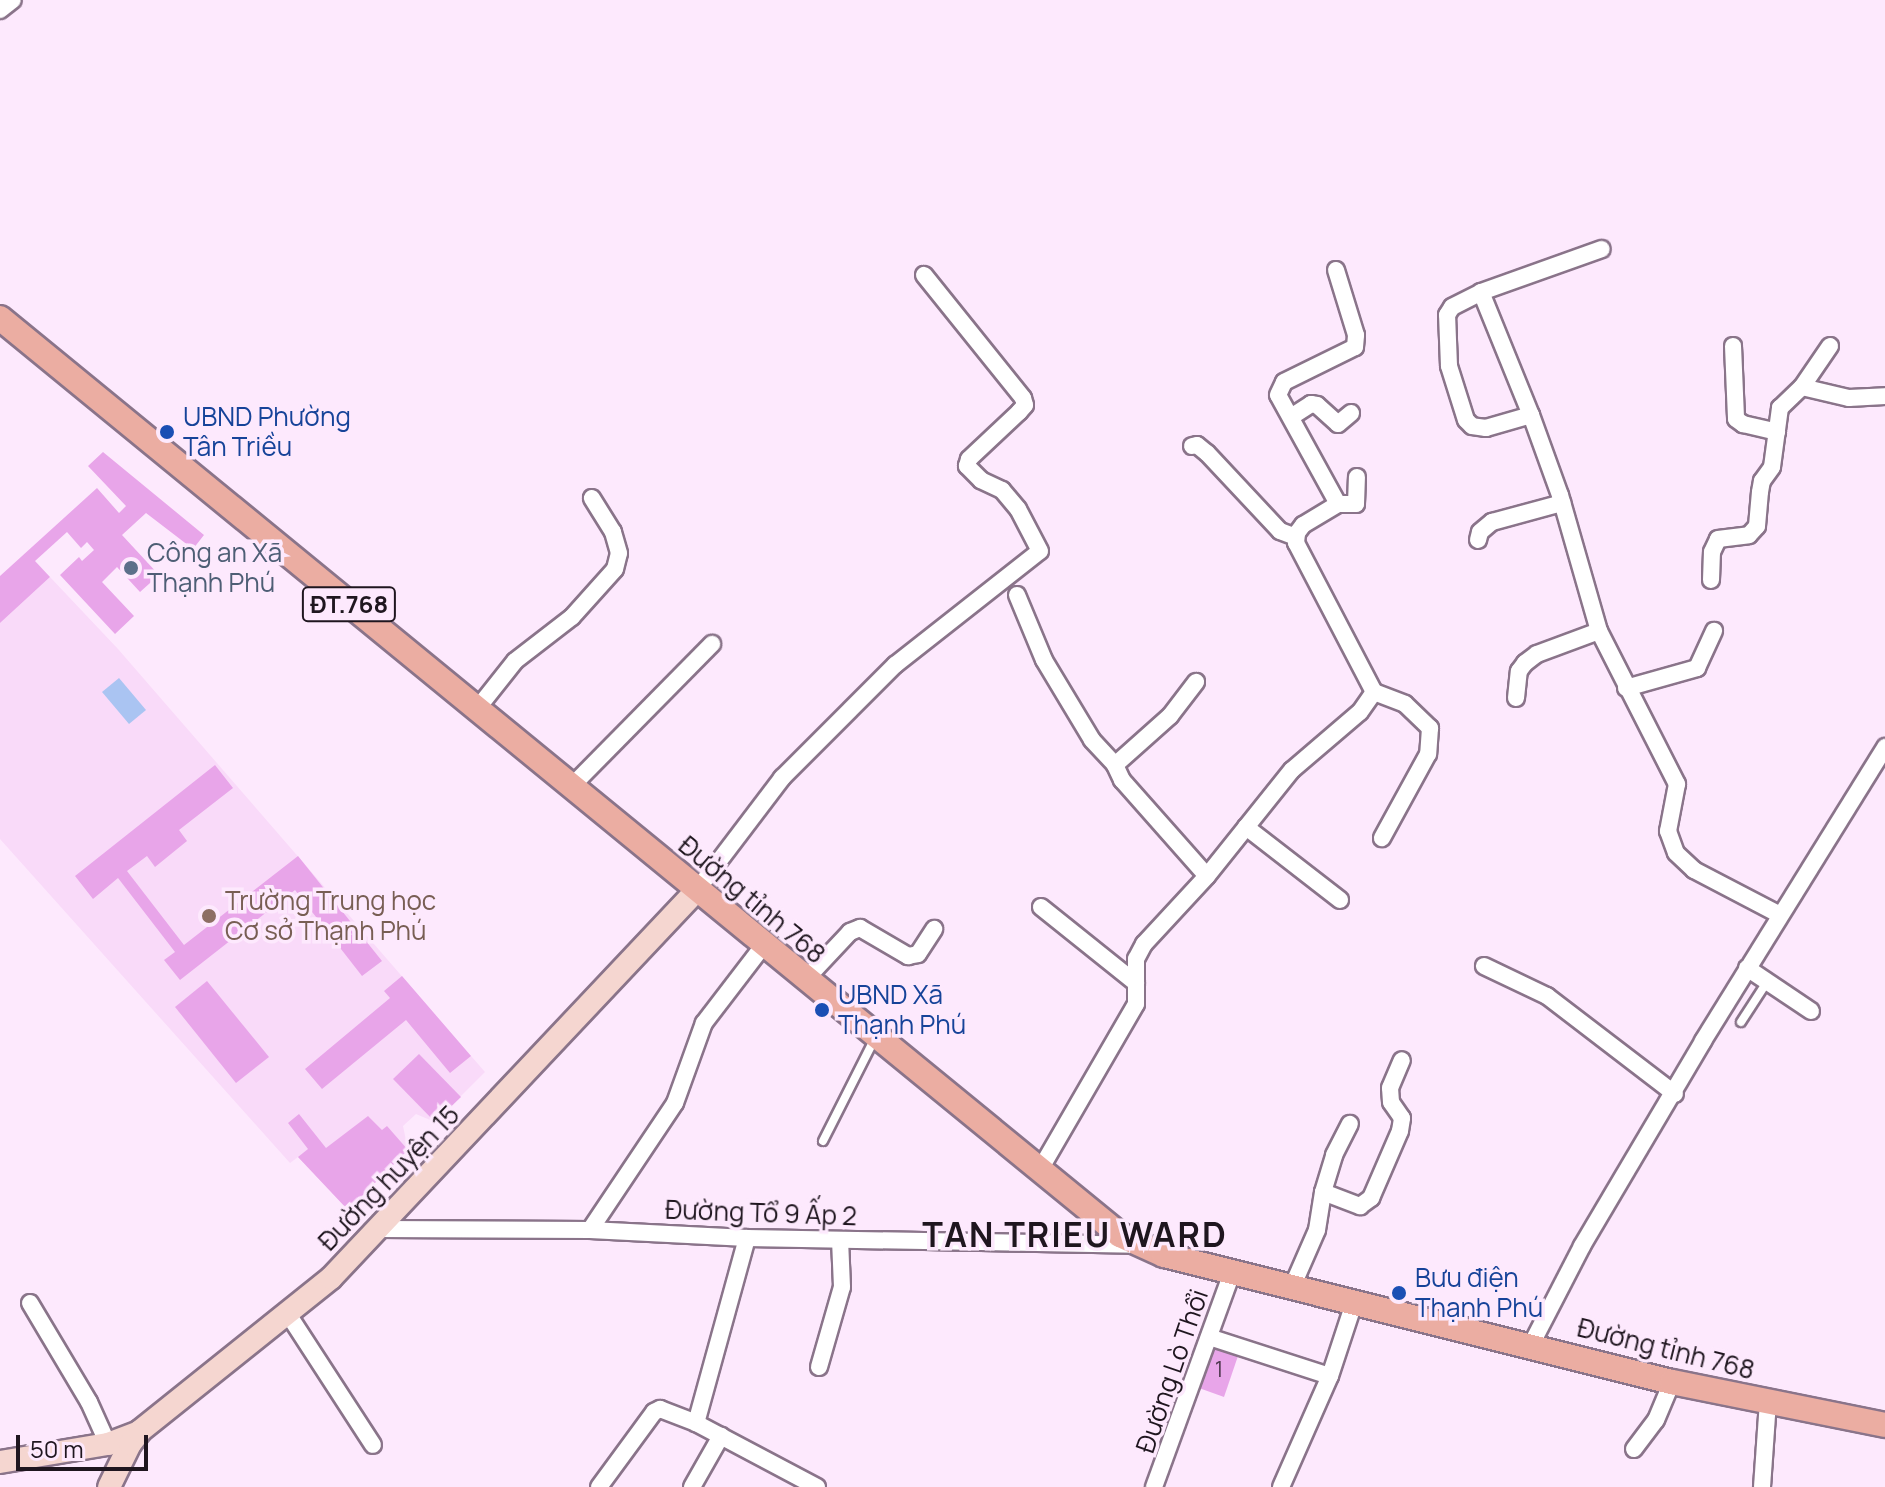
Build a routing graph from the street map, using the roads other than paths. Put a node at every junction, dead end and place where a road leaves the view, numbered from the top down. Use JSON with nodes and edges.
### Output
{"nodes":[{"id":1,"x":13,"y":0,"type":"edge"},
{"id":2,"x":0,"y":10,"type":"edge"},
{"id":3,"x":1602,"y":249,"type":"dead end"},
{"id":4,"x":1336,"y":270,"type":"dead end"},
{"id":5,"x":924,"y":275,"type":"dead end"},
{"id":6,"x":1481,"y":292,"type":"junction"},
{"id":7,"x":0,"y":318,"type":"edge"},
{"id":8,"x":1733,"y":346,"type":"dead end"},
{"id":9,"x":1830,"y":346,"type":"dead end"},
{"id":10,"x":1802,"y":387,"type":"junction"},
{"id":11,"x":1885,"y":396,"type":"edge"},
{"id":12,"x":1351,"y":413,"type":"dead end"},
{"id":13,"x":1531,"y":415,"type":"junction"},
{"id":14,"x":1291,"y":417,"type":"junction"},
{"id":15,"x":1777,"y":432,"type":"junction"},
{"id":16,"x":1192,"y":446,"type":"dead end"},
{"id":17,"x":1357,"y":477,"type":"dead end"},
{"id":18,"x":592,"y":498,"type":"dead end"},
{"id":19,"x":1562,"y":503,"type":"junction"},
{"id":20,"x":1338,"y":504,"type":"junction"},
{"id":21,"x":1296,"y":537,"type":"junction"},
{"id":22,"x":1478,"y":540,"type":"dead end"},
{"id":23,"x":1711,"y":580,"type":"dead end"},
{"id":24,"x":1017,"y":595,"type":"dead end"},
{"id":25,"x":1599,"y":631,"type":"junction"},
{"id":26,"x":1714,"y":631,"type":"dead end"},
{"id":27,"x":712,"y":644,"type":"dead end"},
{"id":28,"x":1196,"y":682,"type":"dead end"},
{"id":29,"x":1626,"y":688,"type":"junction"},
{"id":30,"x":1374,"y":692,"type":"junction"},
{"id":31,"x":1516,"y":698,"type":"dead end"},
{"id":32,"x":477,"y":709,"type":"junction"},
{"id":33,"x":1884,"y":752,"type":"edge"},
{"id":34,"x":1115,"y":765,"type":"junction"},
{"id":35,"x":571,"y":787,"type":"junction"},
{"id":36,"x":1246,"y":827,"type":"junction"},
{"id":37,"x":1382,"y":838,"type":"dead end"},
{"id":38,"x":1207,"y":876,"type":"junction"},
{"id":39,"x":697,"y":890,"type":"junction"},
{"id":40,"x":1340,"y":900,"type":"dead end"},
{"id":41,"x":1041,"y":907,"type":"dead end"},
{"id":42,"x":1780,"y":915,"type":"junction"},
{"id":43,"x":934,"y":929,"type":"dead end"},
{"id":44,"x":763,"y":946,"type":"junction"},
{"id":45,"x":1484,"y":966,"type":"dead end"},
{"id":46,"x":1747,"y":968,"type":"junction"},
{"id":47,"x":805,"y":980,"type":"junction"},
{"id":48,"x":1767,"y":981,"type":"junction"},
{"id":49,"x":1136,"y":983,"type":"junction"},
{"id":50,"x":1811,"y":1011,"type":"dead end"},
{"id":51,"x":1741,"y":1022,"type":"dead end"},
{"id":52,"x":875,"y":1037,"type":"junction"},
{"id":53,"x":1402,"y":1060,"type":"dead end"},
{"id":54,"x":1675,"y":1094,"type":"junction"},
{"id":55,"x":1350,"y":1124,"type":"dead end"},
{"id":56,"x":823,"y":1141,"type":"dead end"},
{"id":57,"x":1039,"y":1171,"type":"junction"},
{"id":58,"x":1323,"y":1192,"type":"junction"},
{"id":59,"x":381,"y":1229,"type":"junction"},
{"id":60,"x":590,"y":1230,"type":"junction"},
{"id":61,"x":747,"y":1238,"type":"junction"},
{"id":62,"x":840,"y":1240,"type":"junction"},
{"id":63,"x":1140,"y":1245,"type":"junction"},
{"id":64,"x":1233,"y":1270,"type":"junction"},
{"id":65,"x":1293,"y":1285,"type":"junction"},
{"id":66,"x":1355,"y":1300,"type":"junction"},
{"id":67,"x":30,"y":1303,"type":"dead end"},
{"id":68,"x":288,"y":1314,"type":"junction"},
{"id":69,"x":1209,"y":1337,"type":"junction"},
{"id":70,"x":1531,"y":1345,"type":"junction"},
{"id":71,"x":819,"y":1367,"type":"dead end"},
{"id":72,"x":1330,"y":1376,"type":"junction"},
{"id":73,"x":1672,"y":1382,"type":"junction"},
{"id":74,"x":1768,"y":1402,"type":"junction"},
{"id":75,"x":696,"y":1423,"type":"junction"},
{"id":76,"x":1885,"y":1425,"type":"edge"},
{"id":77,"x":140,"y":1431,"type":"junction"},
{"id":78,"x":721,"y":1436,"type":"junction"},
{"id":79,"x":108,"y":1444,"type":"junction"},
{"id":80,"x":373,"y":1445,"type":"dead end"},
{"id":81,"x":1634,"y":1449,"type":"dead end"},
{"id":82,"x":0,"y":1462,"type":"edge"},
{"id":83,"x":109,"y":1487,"type":"edge"},
{"id":84,"x":599,"y":1487,"type":"edge"},
{"id":85,"x":692,"y":1487,"type":"edge"},
{"id":86,"x":817,"y":1487,"type":"edge"},
{"id":87,"x":1154,"y":1487,"type":"edge"},
{"id":88,"x":1281,"y":1487,"type":"edge"},
{"id":89,"x":1762,"y":1487,"type":"edge"}],
"edges":[{"from":1,"to":2,"type":"street"},
{"from":3,"to":6,"type":"street"},
{"from":4,"to":14,"type":"street"},
{"from":5,"to":39,"type":"street"},
{"from":6,"to":13,"type":"street"},
{"from":6,"to":13,"type":"street"},
{"from":7,"to":32,"type":"main road","name":"Đường tỉnh 768","number":"ĐT.768"},
{"from":8,"to":15,"type":"street"},
{"from":9,"to":10,"type":"street"},
{"from":10,"to":11,"type":"street"},
{"from":10,"to":15,"type":"street"},
{"from":12,"to":14,"type":"street"},
{"from":13,"to":19,"type":"street"},
{"from":14,"to":20,"type":"street"},
{"from":15,"to":23,"type":"street"},
{"from":16,"to":21,"type":"street"},
{"from":17,"to":20,"type":"street"},
{"from":18,"to":32,"type":"street"},
{"from":19,"to":22,"type":"street"},
{"from":19,"to":25,"type":"street"},
{"from":20,"to":21,"type":"street"},
{"from":21,"to":30,"type":"street"},
{"from":24,"to":34,"type":"street"},
{"from":25,"to":29,"type":"street"},
{"from":25,"to":31,"type":"street"},
{"from":26,"to":29,"type":"street"},
{"from":27,"to":35,"type":"street"},
{"from":28,"to":34,"type":"street"},
{"from":29,"to":42,"type":"street"},
{"from":30,"to":36,"type":"street"},
{"from":30,"to":37,"type":"street"},
{"from":32,"to":35,"type":"main road","name":"Đường tỉnh 768","number":"ĐT.768"},
{"from":33,"to":42,"type":"street"},
{"from":34,"to":38,"type":"street"},
{"from":35,"to":39,"type":"main road","name":"Đường tỉnh 768","number":"ĐT.768"},
{"from":36,"to":38,"type":"street"},
{"from":36,"to":40,"type":"street"},
{"from":38,"to":49,"type":"street"},
{"from":39,"to":44,"type":"main road","name":"Đường tỉnh 768","number":"ĐT.768"},
{"from":39,"to":59,"type":"street","name":"Đường huyện 15"},
{"from":41,"to":49,"type":"street"},
{"from":42,"to":46,"type":"street"},
{"from":43,"to":47,"type":"street"},
{"from":44,"to":47,"type":"main road","name":"Đường tỉnh 768","number":"ĐT.768"},
{"from":44,"to":60,"type":"street"},
{"from":45,"to":54,"type":"street"},
{"from":46,"to":48,"type":"street"},
{"from":46,"to":54,"type":"street"},
{"from":47,"to":52,"type":"main road","name":"Đường tỉnh 768","number":"ĐT.768"},
{"from":48,"to":50,"type":"street"},
{"from":48,"to":51,"type":"lane"},
{"from":49,"to":57,"type":"street"},
{"from":52,"to":56,"type":"lane"},
{"from":52,"to":57,"type":"main road","name":"Đường tỉnh 768","number":"ĐT.768"},
{"from":53,"to":58,"type":"street"},
{"from":54,"to":70,"type":"street"},
{"from":55,"to":58,"type":"street"},
{"from":57,"to":63,"type":"main road","name":"Đường tỉnh 768","number":"ĐT.768"},
{"from":58,"to":65,"type":"street"},
{"from":59,"to":60,"type":"street","name":"Đường Tổ 9 Ấp 2"},
{"from":59,"to":68,"type":"street","name":"Đường huyện 15"},
{"from":60,"to":61,"type":"street","name":"Đường Tổ 9 Ấp 2"},
{"from":61,"to":62,"type":"street","name":"Đường Tổ 9 Ấp 2"},
{"from":61,"to":75,"type":"street"},
{"from":62,"to":63,"type":"street","name":"Đường Tổ 9 Ấp 2"},
{"from":62,"to":71,"type":"street"},
{"from":63,"to":64,"type":"main road","name":"Đường tỉnh 768","number":"ĐT.768"},
{"from":64,"to":65,"type":"main road","name":"Đường tỉnh 768","number":"ĐT.768"},
{"from":64,"to":69,"type":"street","name":"Đường Lò Thổi"},
{"from":65,"to":66,"type":"main road","name":"Đường tỉnh 768","number":"ĐT.768"},
{"from":66,"to":70,"type":"main road","name":"Đường tỉnh 768","number":"ĐT.768"},
{"from":66,"to":72,"type":"street"},
{"from":67,"to":79,"type":"street"},
{"from":68,"to":77,"type":"street","name":"Đường huyện 15"},
{"from":68,"to":80,"type":"street"},
{"from":69,"to":72,"type":"street"},
{"from":69,"to":87,"type":"street","name":"Đường Lò Thổi"},
{"from":70,"to":73,"type":"main road","name":"Đường tỉnh 768","number":"ĐT.768"},
{"from":72,"to":88,"type":"street"},
{"from":73,"to":74,"type":"main road","name":"Đường tỉnh 768","number":"ĐT.768"},
{"from":73,"to":81,"type":"street"},
{"from":74,"to":76,"type":"main road","name":"Đường tỉnh 768","number":"ĐT.768"},
{"from":74,"to":89,"type":"street"},
{"from":75,"to":78,"type":"street"},
{"from":75,"to":84,"type":"street"},
{"from":77,"to":79,"type":"street"},
{"from":77,"to":83,"type":"street","name":"Đường huyện 15"},
{"from":78,"to":85,"type":"street"},
{"from":78,"to":86,"type":"street"},
{"from":79,"to":82,"type":"street"}]}
